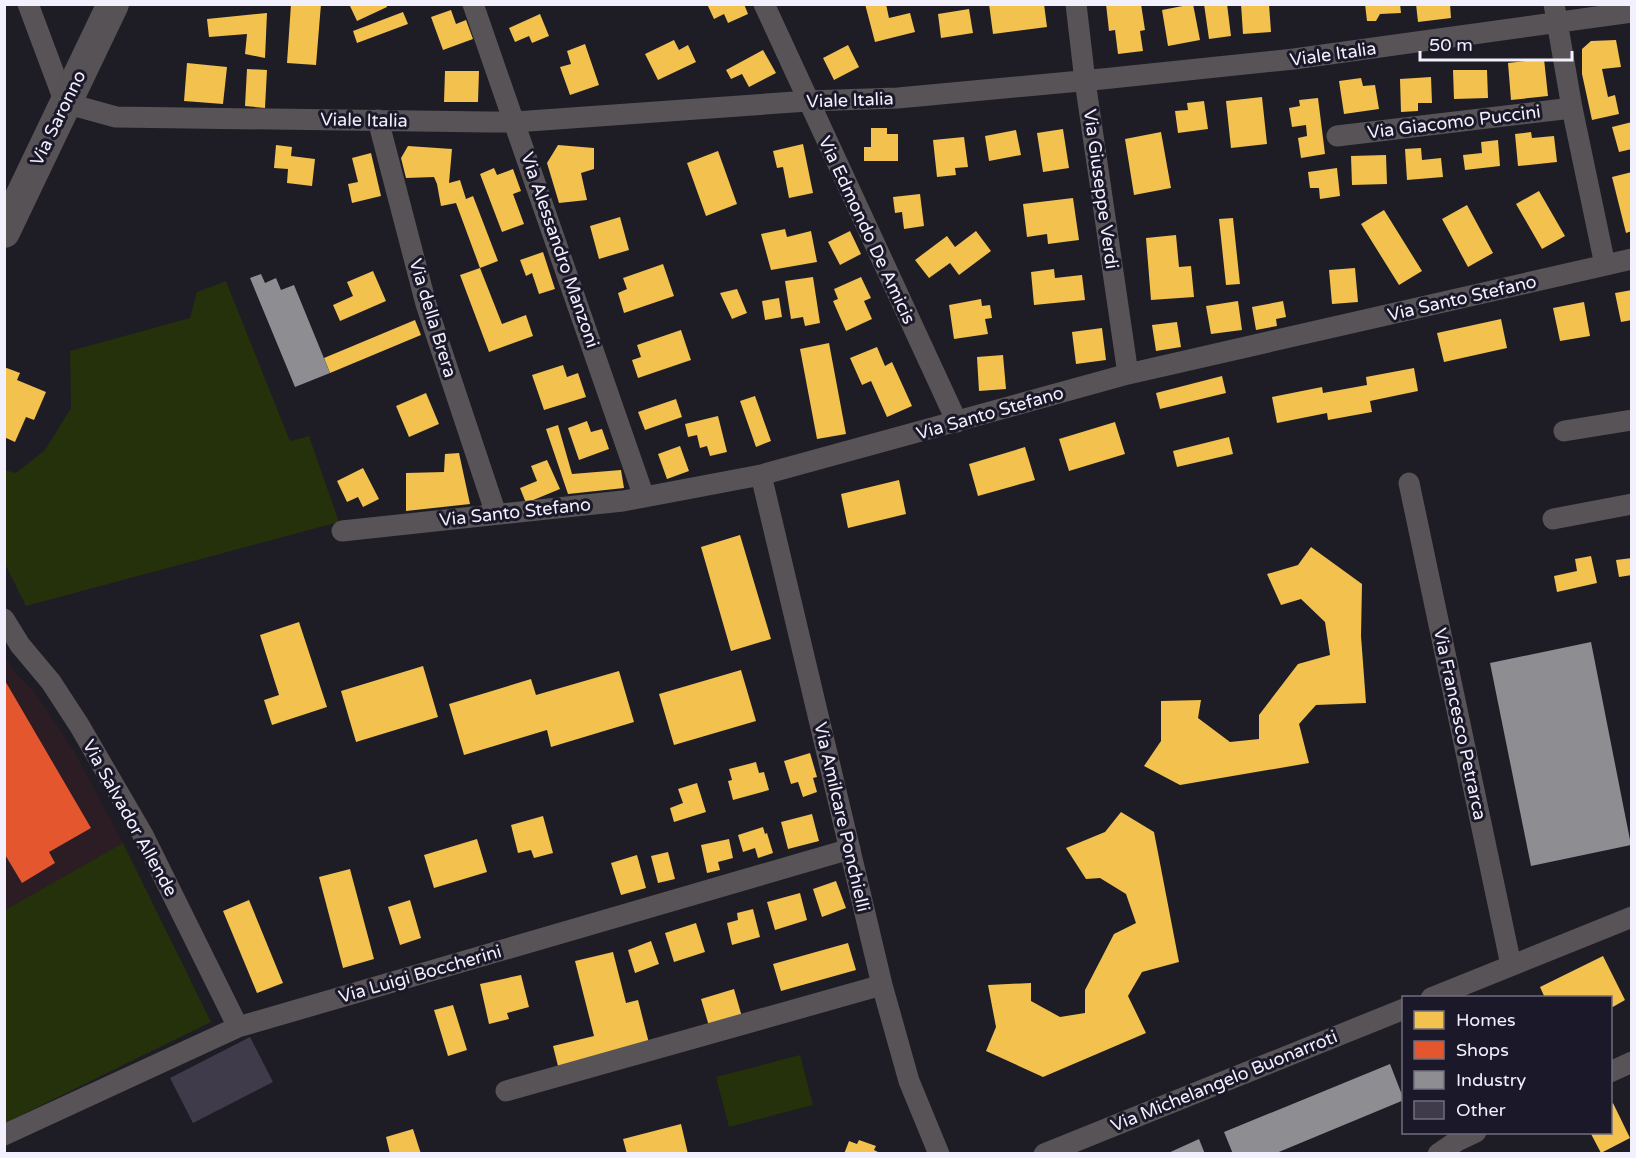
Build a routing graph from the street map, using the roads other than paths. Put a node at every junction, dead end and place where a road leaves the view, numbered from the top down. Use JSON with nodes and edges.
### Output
{"nodes":[{"id":1,"x":28,"y":4,"type":"edge"},
{"id":2,"x":113,"y":4,"type":"edge"},
{"id":3,"x":473,"y":4,"type":"edge"},
{"id":4,"x":764,"y":4,"type":"edge"},
{"id":5,"x":1076,"y":4,"type":"edge"},
{"id":6,"x":1632,"y":12,"type":"edge"},
{"id":7,"x":1556,"y":14,"type":"edge"},
{"id":8,"x":1085,"y":81,"type":"junction"},
{"id":9,"x":808,"y":101,"type":"junction"},
{"id":10,"x":65,"y":103,"type":"junction"},
{"id":11,"x":1572,"y":108,"type":"junction"},
{"id":12,"x":378,"y":120,"type":"junction"},
{"id":13,"x":515,"y":122,"type":"junction"},
{"id":14,"x":1337,"y":136,"type":"dead end"},
{"id":15,"x":4,"y":232,"type":"edge"},
{"id":16,"x":1632,"y":258,"type":"edge"},
{"id":17,"x":1605,"y":266,"type":"junction"},
{"id":18,"x":1128,"y":374,"type":"junction"},
{"id":19,"x":1632,"y":420,"type":"edge"},
{"id":20,"x":957,"y":422,"type":"junction"},
{"id":21,"x":1564,"y":431,"type":"dead end"},
{"id":22,"x":762,"y":475,"type":"junction"},
{"id":23,"x":1409,"y":483,"type":"dead end"},
{"id":24,"x":644,"y":497,"type":"junction"},
{"id":25,"x":1632,"y":504,"type":"edge"},
{"id":26,"x":496,"y":514,"type":"junction"},
{"id":27,"x":1553,"y":519,"type":"dead end"},
{"id":28,"x":342,"y":531,"type":"dead end"},
{"id":29,"x":4,"y":619,"type":"edge"},
{"id":30,"x":850,"y":849,"type":"junction"},
{"id":31,"x":1632,"y":917,"type":"edge"},
{"id":32,"x":1511,"y":965,"type":"junction"},
{"id":33,"x":882,"y":985,"type":"junction"},
{"id":34,"x":1436,"y":996,"type":"edge"},
{"id":35,"x":1402,"y":1010,"type":"edge"},
{"id":36,"x":238,"y":1027,"type":"junction"},
{"id":37,"x":1632,"y":1062,"type":"edge"},
{"id":38,"x":1612,"y":1072,"type":"edge"},
{"id":39,"x":506,"y":1091,"type":"dead end"},
{"id":40,"x":1472,"y":1134,"type":"edge"},
{"id":41,"x":4,"y":1135,"type":"edge"},
{"id":42,"x":939,"y":1154,"type":"edge"},
{"id":43,"x":1044,"y":1154,"type":"edge"},
{"id":44,"x":1438,"y":1154,"type":"edge"}],
"edges":[{"from":1,"to":10,"type":"street"},
{"from":2,"to":10,"type":"main road","name":"Via Saronno"},
{"from":3,"to":13,"type":"street","name":"Via Alessandro Manzoni"},
{"from":4,"to":9,"type":"street","name":"Via Edmondo De Amicis"},
{"from":5,"to":8,"type":"street","name":"Via Giuseppe Verdi"},
{"from":6,"to":7,"type":"street","name":"Viale Italia"},
{"from":7,"to":8,"type":"street","name":"Viale Italia"},
{"from":7,"to":11,"type":"street"},
{"from":8,"to":9,"type":"street","name":"Viale Italia"},
{"from":8,"to":18,"type":"street","name":"Via Giuseppe Verdi"},
{"from":9,"to":13,"type":"street","name":"Viale Italia"},
{"from":9,"to":20,"type":"street","name":"Via Edmondo De Amicis"},
{"from":10,"to":12,"type":"street","name":"Viale Italia"},
{"from":10,"to":15,"type":"main road","name":"Via Saronno"},
{"from":11,"to":14,"type":"street","name":"Via Giacomo Puccini"},
{"from":11,"to":17,"type":"street"},
{"from":12,"to":13,"type":"street","name":"Viale Italia"},
{"from":12,"to":26,"type":"street","name":"Via della Brera"},
{"from":13,"to":24,"type":"street","name":"Via Alessandro Manzoni"},
{"from":16,"to":17,"type":"street","name":"Via Santo Stefano"},
{"from":17,"to":18,"type":"street","name":"Via Santo Stefano"},
{"from":18,"to":20,"type":"street","name":"Via Santo Stefano"},
{"from":19,"to":21,"type":"street"},
{"from":20,"to":22,"type":"street","name":"Via Santo Stefano"},
{"from":22,"to":24,"type":"street","name":"Via Santo Stefano"},
{"from":22,"to":30,"type":"street","name":"Via Amilcare Ponchielli"},
{"from":23,"to":32,"type":"street","name":"Via Francesco Petrarca"},
{"from":24,"to":26,"type":"street","name":"Via Santo Stefano"},
{"from":25,"to":27,"type":"street"},
{"from":26,"to":28,"type":"street","name":"Via Santo Stefano"},
{"from":29,"to":36,"type":"street","name":"Via Salvador Allende"},
{"from":30,"to":33,"type":"street","name":"Via Amilcare Ponchielli"},
{"from":30,"to":36,"type":"street","name":"Via Luigi Boccherini"},
{"from":31,"to":32,"type":"street"},
{"from":32,"to":34,"type":"street"},
{"from":33,"to":39,"type":"street"},
{"from":33,"to":42,"type":"street","name":"Via Amilcare Ponchielli"},
{"from":35,"to":43,"type":"street","name":"Via Michelangelo Buonarroti"},
{"from":36,"to":41,"type":"street","name":"Via Luigi Boccherini"},
{"from":37,"to":38,"type":"street"},
{"from":40,"to":44,"type":"street"}]}
